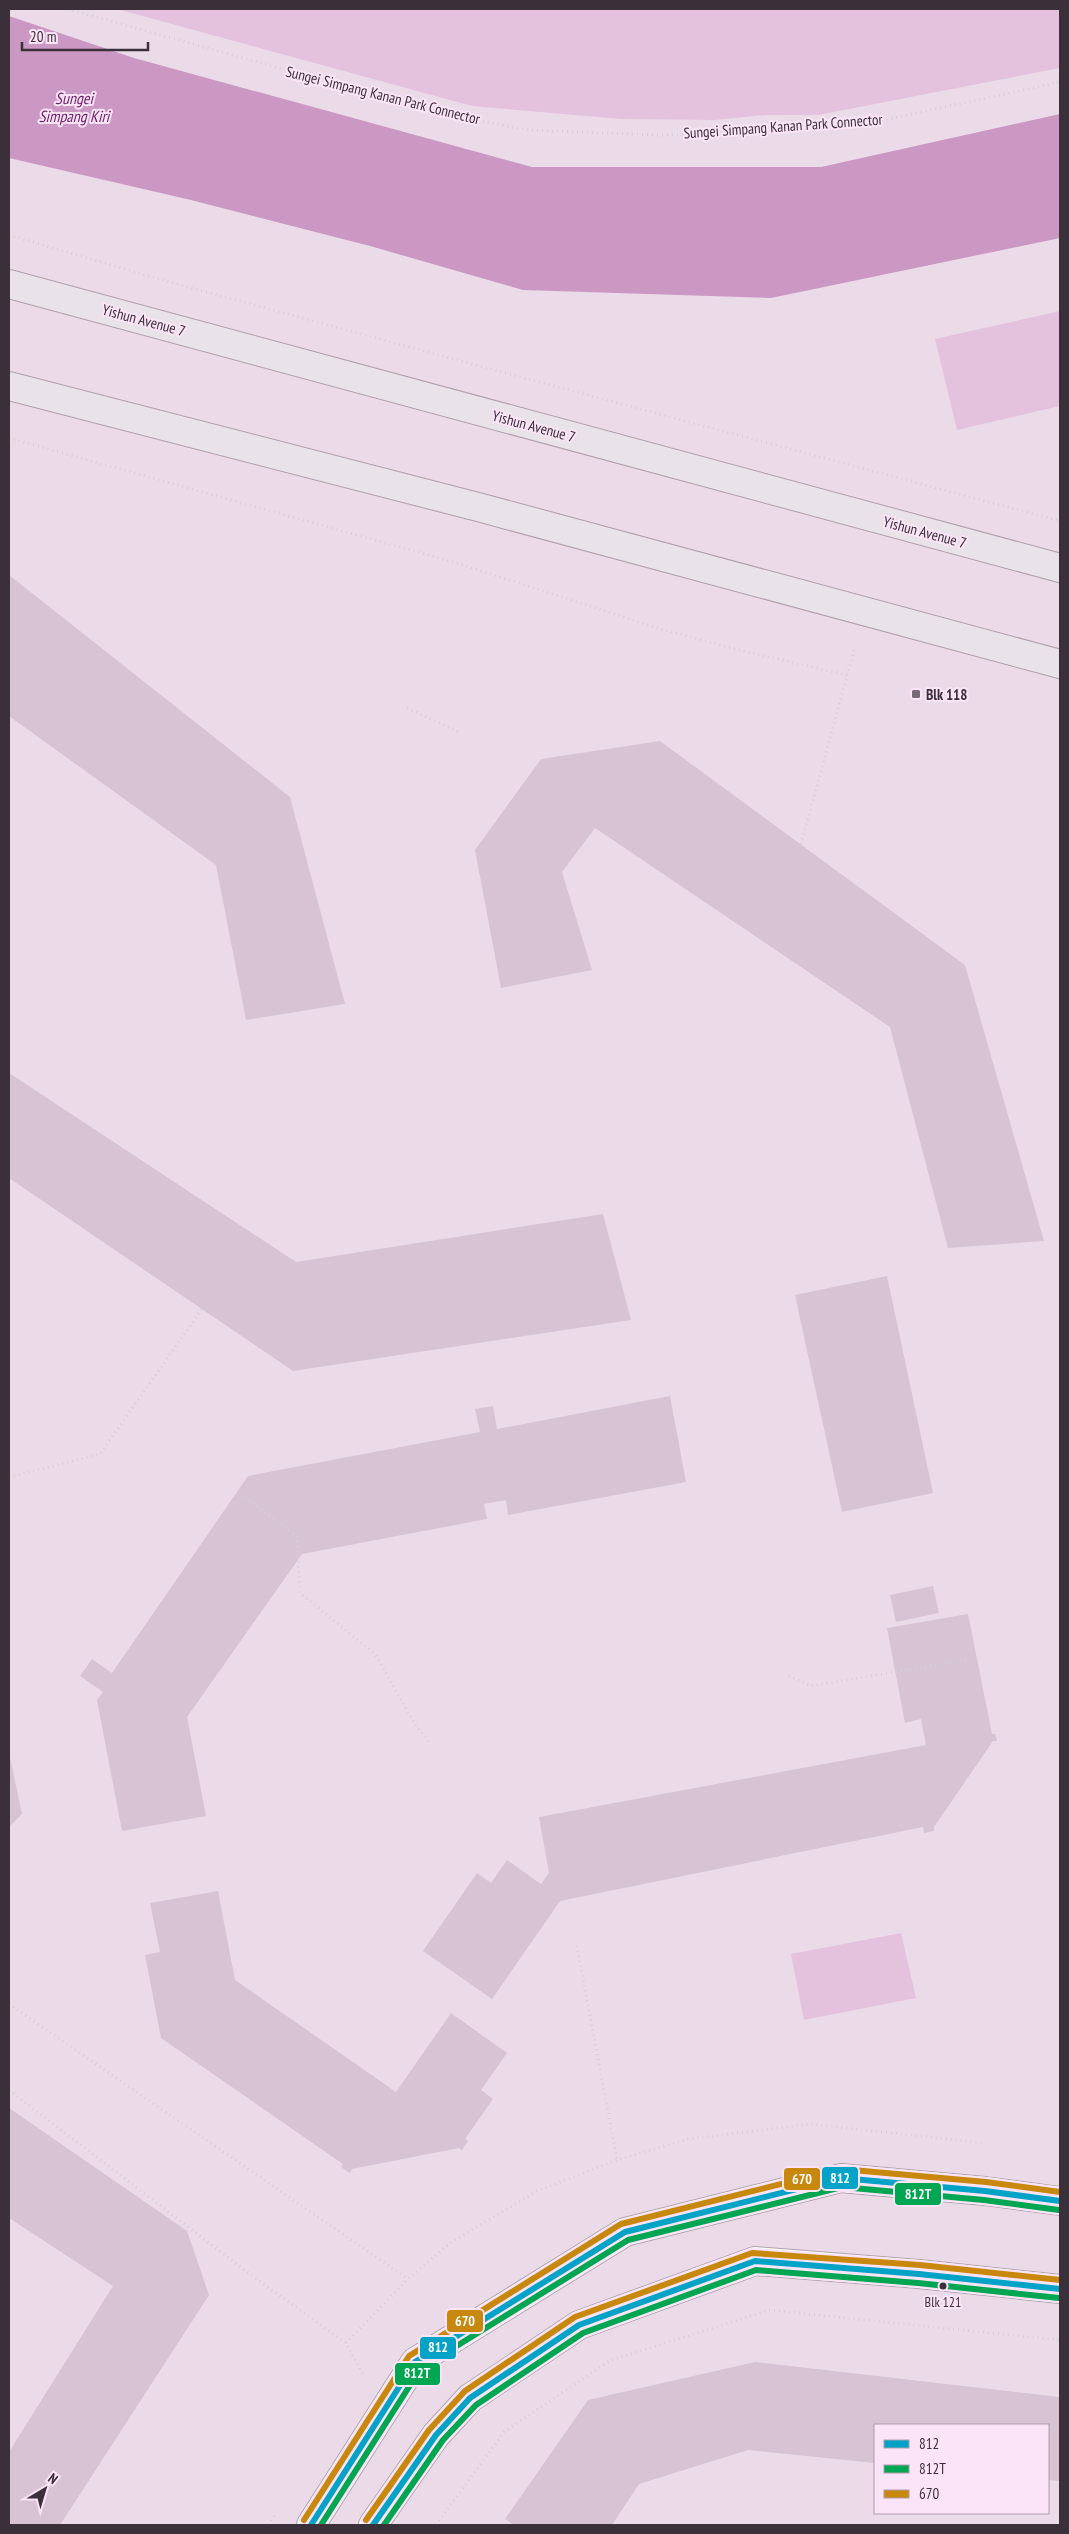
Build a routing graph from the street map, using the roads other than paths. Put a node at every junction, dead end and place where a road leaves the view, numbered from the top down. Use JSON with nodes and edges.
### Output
{"nodes":[{"id":1,"x":9,"y":284,"type":"edge"},
{"id":2,"x":9,"y":386,"type":"edge"},
{"id":3,"x":1060,"y":568,"type":"edge"},
{"id":4,"x":1060,"y":664,"type":"edge"},
{"id":5,"x":1060,"y":2201,"type":"edge"},
{"id":6,"x":1060,"y":2289,"type":"edge"},
{"id":7,"x":311,"y":2525,"type":"edge"},
{"id":8,"x":373,"y":2525,"type":"edge"}],
"edges":[{"from":1,"to":3,"type":"main road","name":"Yishun Avenue 7"},
{"from":2,"to":4,"type":"main road"},
{"from":5,"to":7,"type":"main road"},
{"from":6,"to":8,"type":"main road"}]}
